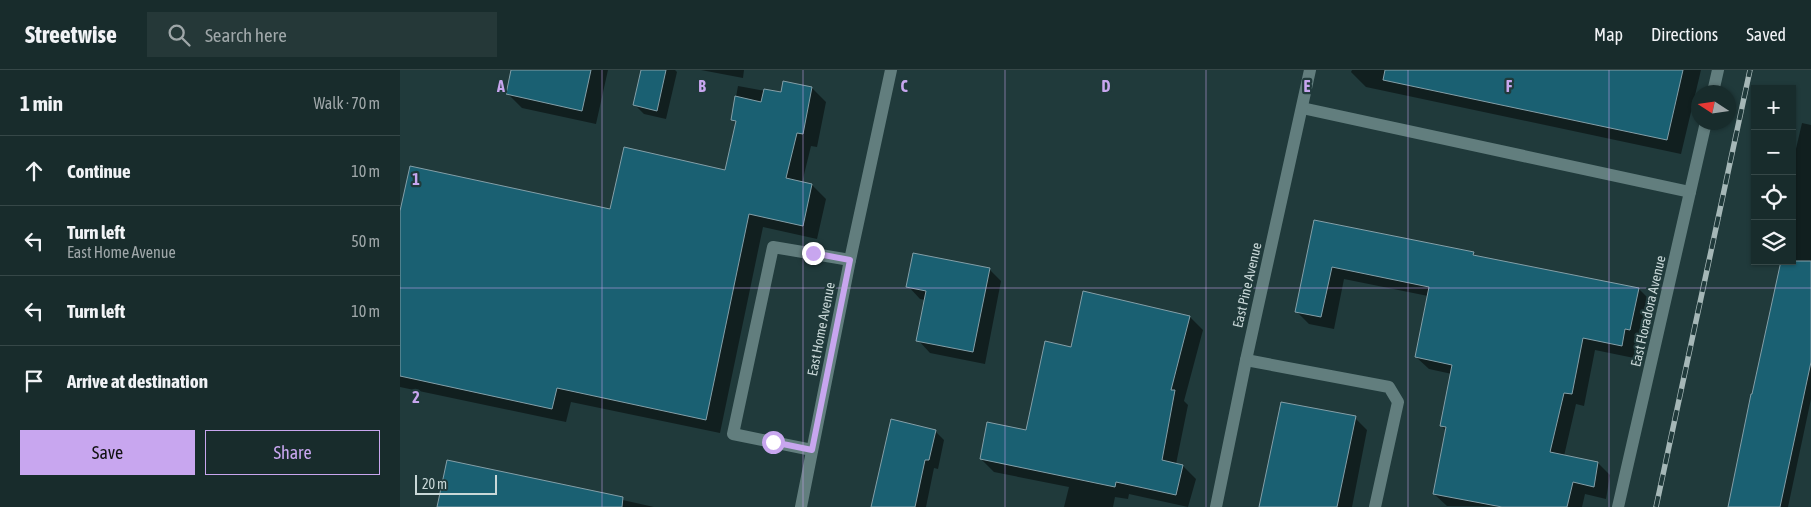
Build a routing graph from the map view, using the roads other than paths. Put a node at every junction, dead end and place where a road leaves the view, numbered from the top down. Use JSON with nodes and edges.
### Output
{"nodes":[{"id":1,"x":891,"y":70,"type":"edge"},
{"id":2,"x":1310,"y":70,"type":"edge"},
{"id":3,"x":1718,"y":70,"type":"edge"},
{"id":4,"x":1715,"y":85,"type":"edge"},
{"id":5,"x":1302,"y":108,"type":"junction"},
{"id":6,"x":1704,"y":130,"type":"edge"},
{"id":7,"x":1690,"y":192,"type":"junction"},
{"id":8,"x":850,"y":260,"type":"junction"},
{"id":9,"x":1246,"y":360,"type":"junction"},
{"id":10,"x":812,"y":450,"type":"junction"},
{"id":11,"x":801,"y":507,"type":"edge"},
{"id":12,"x":1216,"y":507,"type":"edge"},
{"id":13,"x":1375,"y":507,"type":"edge"},
{"id":14,"x":1618,"y":507,"type":"edge"}],
"edges":[{"from":1,"to":8,"type":"street","name":"East Home Avenue"},
{"from":2,"to":5,"type":"street","name":"East Pine Avenue"},
{"from":3,"to":4,"type":"street"},
{"from":5,"to":7,"type":"street"},
{"from":5,"to":9,"type":"street","name":"East Pine Avenue"},
{"from":6,"to":7,"type":"street","name":"East Floradora Avenue"},
{"from":7,"to":14,"type":"street","name":"East Floradora Avenue"},
{"from":8,"to":10,"type":"street","name":"East Home Avenue"},
{"from":8,"to":10,"type":"street"},
{"from":9,"to":12,"type":"street","name":"East Pine Avenue"},
{"from":9,"to":13,"type":"street"},
{"from":10,"to":11,"type":"street","name":"East Home Avenue"}]}
